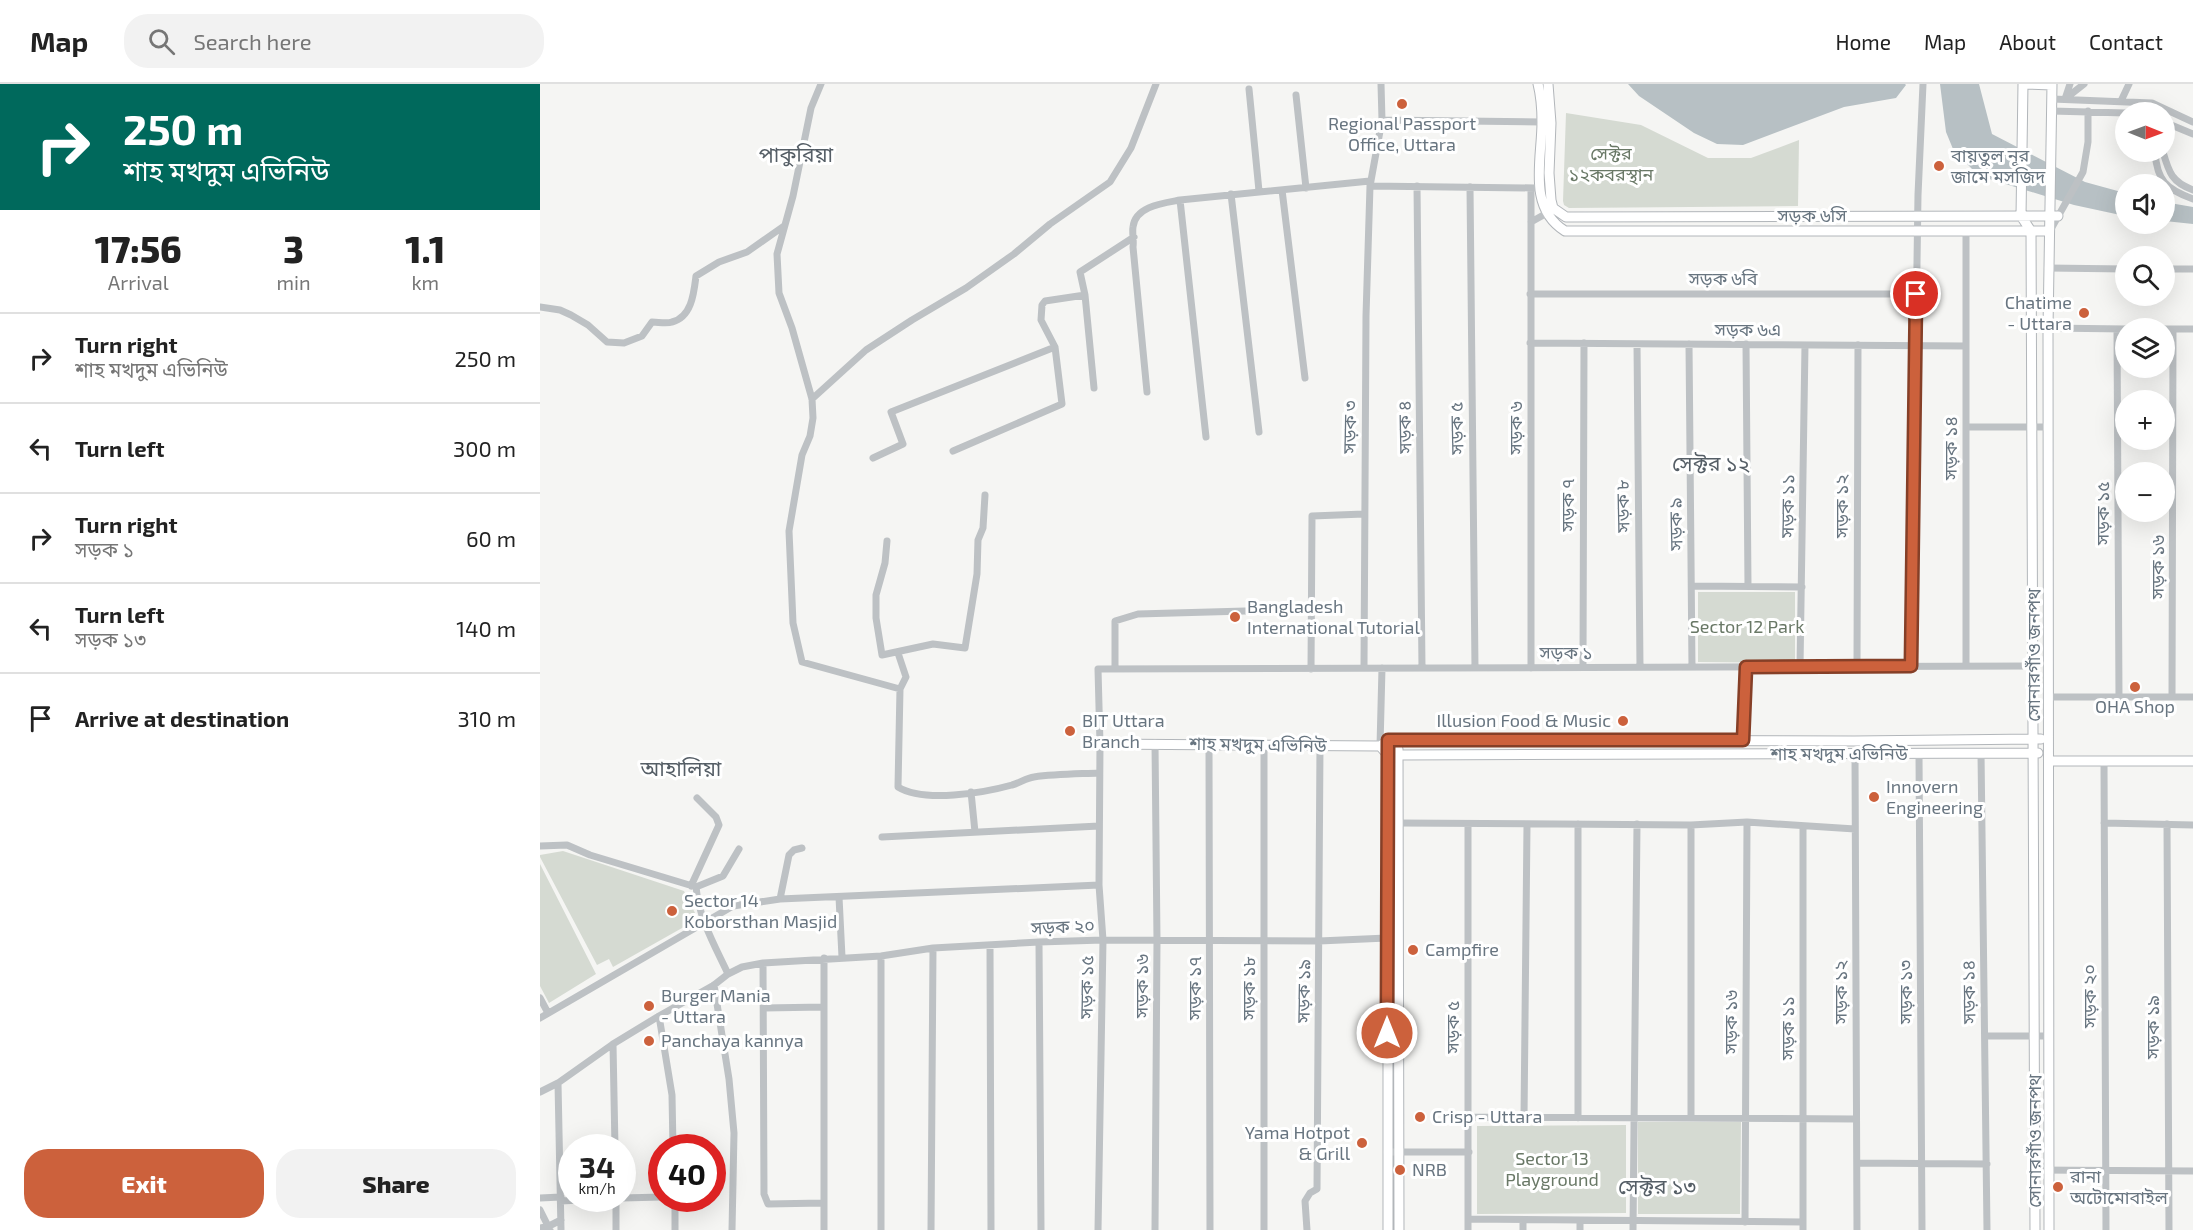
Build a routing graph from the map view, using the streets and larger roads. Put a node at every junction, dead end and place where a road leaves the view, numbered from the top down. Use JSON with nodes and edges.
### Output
{"nodes":[{"id":1,"x":821,"y":84,"type":"edge"},
{"id":2,"x":1156,"y":84,"type":"edge"},
{"id":3,"x":1381,"y":84,"type":"edge"},
{"id":4,"x":1539,"y":84,"type":"edge"},
{"id":5,"x":1548,"y":84,"type":"edge"},
{"id":6,"x":1923,"y":84,"type":"edge"},
{"id":7,"x":2025,"y":84,"type":"edge"},
{"id":8,"x":2070,"y":84,"type":"edge"},
{"id":9,"x":2084,"y":84,"type":"edge"},
{"id":10,"x":2129,"y":84,"type":"edge"},
{"id":11,"x":2052,"y":85,"type":"edge"},
{"id":12,"x":1249,"y":89,"type":"dead end"},
{"id":13,"x":1296,"y":95,"type":"dead end"},
{"id":14,"x":2052,"y":99,"type":"junction"},
{"id":15,"x":2065,"y":99,"type":"junction"},
{"id":16,"x":2121,"y":101,"type":"junction"},
{"id":17,"x":2051,"y":111,"type":"junction"},
{"id":18,"x":2088,"y":111,"type":"junction"},
{"id":19,"x":2115,"y":112,"type":"edge"},
{"id":20,"x":1382,"y":120,"type":"junction"},
{"id":21,"x":1542,"y":122,"type":"junction"},
{"id":22,"x":2193,"y":122,"type":"edge"},
{"id":23,"x":2175,"y":127,"type":"edge"},
{"id":24,"x":2193,"y":134,"type":"edge"},
{"id":25,"x":2156,"y":162,"type":"edge"},
{"id":26,"x":2166,"y":162,"type":"edge"},
{"id":27,"x":1370,"y":183,"type":"junction"},
{"id":28,"x":1417,"y":186,"type":"junction"},
{"id":29,"x":1470,"y":187,"type":"junction"},
{"id":30,"x":1306,"y":188,"type":"junction"},
{"id":31,"x":1535,"y":188,"type":"junction"},
{"id":32,"x":1282,"y":190,"type":"junction"},
{"id":33,"x":2193,"y":190,"type":"edge"},
{"id":34,"x":1259,"y":191,"type":"junction"},
{"id":35,"x":1231,"y":194,"type":"junction"},
{"id":36,"x":2193,"y":199,"type":"edge"},
{"id":37,"x":1180,"y":200,"type":"junction"},
{"id":38,"x":1556,"y":216,"type":"junction"},
{"id":39,"x":1917,"y":216,"type":"junction"},
{"id":40,"x":2021,"y":216,"type":"junction"},
{"id":41,"x":2054,"y":216,"type":"junction"},
{"id":42,"x":1676,"y":217,"type":"junction"},
{"id":43,"x":1531,"y":222,"type":"junction"},
{"id":44,"x":784,"y":226,"type":"junction"},
{"id":45,"x":1676,"y":231,"type":"junction"},
{"id":46,"x":1917,"y":231,"type":"junction"},
{"id":47,"x":1966,"y":231,"type":"junction"},
{"id":48,"x":2031,"y":231,"type":"junction"},
{"id":49,"x":2049,"y":231,"type":"junction"},
{"id":50,"x":1134,"y":237,"type":"junction"},
{"id":51,"x":2048,"y":268,"type":"junction"},
{"id":52,"x":2115,"y":269,"type":"edge"},
{"id":53,"x":2175,"y":269,"type":"edge"},
{"id":54,"x":2193,"y":269,"type":"edge"},
{"id":55,"x":1530,"y":294,"type":"junction"},
{"id":56,"x":1916,"y":294,"type":"junction"},
{"id":57,"x":1085,"y":295,"type":"junction"},
{"id":58,"x":540,"y":307,"type":"edge"},
{"id":59,"x":2048,"y":328,"type":"junction"},
{"id":60,"x":2115,"y":329,"type":"edge"},
{"id":61,"x":2175,"y":329,"type":"edge"},
{"id":62,"x":2193,"y":329,"type":"edge"},
{"id":63,"x":1530,"y":343,"type":"junction"},
{"id":64,"x":1584,"y":344,"type":"junction"},
{"id":65,"x":1637,"y":344,"type":"junction"},
{"id":66,"x":1689,"y":344,"type":"junction"},
{"id":67,"x":1746,"y":344,"type":"junction"},
{"id":68,"x":1805,"y":345,"type":"junction"},
{"id":69,"x":1858,"y":345,"type":"junction"},
{"id":70,"x":1916,"y":345,"type":"junction"},
{"id":71,"x":1966,"y":346,"type":"junction"},
{"id":72,"x":1055,"y":347,"type":"junction"},
{"id":73,"x":1305,"y":378,"type":"dead end"},
{"id":74,"x":2121,"y":378,"type":"edge"},
{"id":75,"x":2173,"y":378,"type":"edge"},
{"id":76,"x":1094,"y":388,"type":"dead end"},
{"id":77,"x":1147,"y":392,"type":"dead end"},
{"id":78,"x":812,"y":399,"type":"junction"},
{"id":79,"x":1966,"y":426,"type":"junction"},
{"id":80,"x":2032,"y":427,"type":"junction"},
{"id":81,"x":2048,"y":427,"type":"junction"},
{"id":82,"x":1259,"y":432,"type":"dead end"},
{"id":83,"x":1206,"y":436,"type":"dead end"},
{"id":84,"x":953,"y":451,"type":"dead end"},
{"id":85,"x":873,"y":458,"type":"dead end"},
{"id":86,"x":985,"y":495,"type":"dead end"},
{"id":87,"x":1364,"y":514,"type":"junction"},
{"id":88,"x":887,"y":541,"type":"dead end"},
{"id":89,"x":1692,"y":586,"type":"junction"},
{"id":90,"x":1748,"y":586,"type":"junction"},
{"id":91,"x":1802,"y":587,"type":"junction"},
{"id":92,"x":1311,"y":609,"type":"junction"},
{"id":93,"x":898,"y":653,"type":"junction"},
{"id":94,"x":1857,"y":666,"type":"junction"},
{"id":95,"x":1911,"y":666,"type":"junction"},
{"id":96,"x":1966,"y":666,"type":"junction"},
{"id":97,"x":2034,"y":666,"type":"junction"},
{"id":98,"x":1640,"y":667,"type":"junction"},
{"id":99,"x":1692,"y":667,"type":"junction"},
{"id":100,"x":1746,"y":667,"type":"junction"},
{"id":101,"x":1800,"y":667,"type":"junction"},
{"id":102,"x":1364,"y":668,"type":"junction"},
{"id":103,"x":1382,"y":668,"type":"junction"},
{"id":104,"x":1422,"y":668,"type":"junction"},
{"id":105,"x":1475,"y":668,"type":"junction"},
{"id":106,"x":1531,"y":668,"type":"junction"},
{"id":107,"x":1583,"y":668,"type":"junction"},
{"id":108,"x":1098,"y":669,"type":"joint"},
{"id":109,"x":1115,"y":669,"type":"junction"},
{"id":110,"x":1311,"y":669,"type":"junction"},
{"id":111,"x":900,"y":689,"type":"junction"},
{"id":112,"x":2049,"y":697,"type":"junction"},
{"id":113,"x":2119,"y":697,"type":"junction"},
{"id":114,"x":2172,"y":697,"type":"junction"},
{"id":115,"x":2193,"y":697,"type":"edge"},
{"id":116,"x":2034,"y":739,"type":"junction"},
{"id":117,"x":2049,"y":739,"type":"junction"},
{"id":118,"x":1398,"y":740,"type":"junction"},
{"id":119,"x":1743,"y":740,"type":"junction"},
{"id":120,"x":1756,"y":740,"type":"junction"},
{"id":121,"x":1548,"y":741,"type":"junction"},
{"id":122,"x":1892,"y":741,"type":"junction"},
{"id":123,"x":1155,"y":743,"type":"junction"},
{"id":124,"x":1384,"y":743,"type":"junction"},
{"id":125,"x":1100,"y":744,"type":"junction"},
{"id":126,"x":1209,"y":745,"type":"junction"},
{"id":127,"x":1320,"y":745,"type":"junction"},
{"id":128,"x":1264,"y":746,"type":"junction"},
{"id":129,"x":1981,"y":753,"type":"junction"},
{"id":130,"x":2034,"y":753,"type":"junction"},
{"id":131,"x":1393,"y":754,"type":"junction"},
{"id":132,"x":1547,"y":754,"type":"junction"},
{"id":133,"x":1756,"y":754,"type":"junction"},
{"id":134,"x":1855,"y":754,"type":"junction"},
{"id":135,"x":1892,"y":754,"type":"junction"},
{"id":136,"x":1919,"y":754,"type":"junction"},
{"id":137,"x":2049,"y":757,"type":"junction"},
{"id":138,"x":2104,"y":761,"type":"junction"},
{"id":139,"x":2193,"y":761,"type":"edge"},
{"id":140,"x":1099,"y":773,"type":"junction"},
{"id":141,"x":971,"y":792,"type":"junction"},
{"id":142,"x":697,"y":798,"type":"dead end"},
{"id":143,"x":1747,"y":822,"type":"junction"},
{"id":144,"x":2104,"y":823,"type":"junction"},
{"id":145,"x":1398,"y":824,"type":"junction"},
{"id":146,"x":1578,"y":824,"type":"junction"},
{"id":147,"x":1637,"y":824,"type":"junction"},
{"id":148,"x":2167,"y":824,"type":"junction"},
{"id":149,"x":1468,"y":825,"type":"junction"},
{"id":150,"x":1527,"y":825,"type":"junction"},
{"id":151,"x":1691,"y":825,"type":"junction"},
{"id":152,"x":2193,"y":825,"type":"edge"},
{"id":153,"x":1099,"y":826,"type":"junction"},
{"id":154,"x":1803,"y":826,"type":"junction"},
{"id":155,"x":1855,"y":829,"type":"junction"},
{"id":156,"x":975,"y":832,"type":"junction"},
{"id":157,"x":882,"y":837,"type":"dead end"},
{"id":158,"x":540,"y":846,"type":"edge"},
{"id":159,"x":802,"y":848,"type":"dead end"},
{"id":160,"x":739,"y":849,"type":"dead end"},
{"id":161,"x":2035,"y":870,"type":"junction"},
{"id":162,"x":2049,"y":870,"type":"junction"},
{"id":163,"x":1099,"y":885,"type":"junction"},
{"id":164,"x":694,"y":887,"type":"junction"},
{"id":165,"x":839,"y":897,"type":"junction"},
{"id":166,"x":780,"y":899,"type":"junction"},
{"id":167,"x":703,"y":922,"type":"junction"},
{"id":168,"x":1387,"y":938,"type":"junction"},
{"id":169,"x":1211,"y":939,"type":"junction"},
{"id":170,"x":1103,"y":940,"type":"junction"},
{"id":171,"x":1157,"y":940,"type":"junction"},
{"id":172,"x":1319,"y":940,"type":"junction"},
{"id":173,"x":1264,"y":941,"type":"junction"},
{"id":174,"x":1039,"y":942,"type":"junction"},
{"id":175,"x":990,"y":946,"type":"junction"},
{"id":176,"x":933,"y":948,"type":"junction"},
{"id":177,"x":881,"y":956,"type":"junction"},
{"id":178,"x":842,"y":957,"type":"junction"},
{"id":179,"x":824,"y":958,"type":"junction"},
{"id":180,"x":764,"y":963,"type":"junction"},
{"id":181,"x":728,"y":974,"type":"junction"},
{"id":182,"x":714,"y":986,"type":"junction"},
{"id":183,"x":540,"y":998,"type":"edge"},
{"id":184,"x":824,"y":1007,"type":"junction"},
{"id":185,"x":764,"y":1008,"type":"junction"},
{"id":186,"x":548,"y":1013,"type":"junction"},
{"id":187,"x":659,"y":1016,"type":"junction"},
{"id":188,"x":540,"y":1018,"type":"edge"},
{"id":189,"x":1985,"y":1036,"type":"junction"},
{"id":190,"x":2035,"y":1036,"type":"junction"},
{"id":191,"x":2048,"y":1036,"type":"junction"},
{"id":192,"x":613,"y":1044,"type":"junction"},
{"id":193,"x":558,"y":1083,"type":"junction"},
{"id":194,"x":540,"y":1092,"type":"edge"},
{"id":195,"x":1468,"y":1117,"type":"junction"},
{"id":196,"x":1633,"y":1117,"type":"junction"},
{"id":197,"x":1691,"y":1117,"type":"junction"},
{"id":198,"x":1524,"y":1118,"type":"junction"},
{"id":199,"x":1578,"y":1118,"type":"junction"},
{"id":200,"x":1746,"y":1118,"type":"junction"},
{"id":201,"x":1803,"y":1118,"type":"junction"},
{"id":202,"x":1856,"y":1119,"type":"junction"},
{"id":203,"x":559,"y":1134,"type":"edge"},
{"id":204,"x":615,"y":1134,"type":"edge"},
{"id":205,"x":673,"y":1134,"type":"edge"},
{"id":206,"x":1399,"y":1151,"type":"junction"},
{"id":207,"x":1387,"y":1152,"type":"junction"},
{"id":208,"x":1469,"y":1152,"type":"junction"},
{"id":209,"x":1857,"y":1163,"type":"junction"},
{"id":210,"x":1922,"y":1164,"type":"junction"},
{"id":211,"x":1986,"y":1164,"type":"junction"},
{"id":212,"x":2035,"y":1170,"type":"junction"},
{"id":213,"x":2049,"y":1170,"type":"junction"},
{"id":214,"x":2106,"y":1171,"type":"junction"},
{"id":215,"x":2168,"y":1171,"type":"junction"},
{"id":216,"x":2193,"y":1171,"type":"edge"},
{"id":217,"x":540,"y":1198,"type":"edge"},
{"id":218,"x":558,"y":1199,"type":"edge"},
{"id":219,"x":823,"y":1203,"type":"junction"},
{"id":220,"x":540,"y":1210,"type":"edge"},
{"id":221,"x":561,"y":1212,"type":"edge"},
{"id":222,"x":617,"y":1212,"type":"edge"},
{"id":223,"x":675,"y":1212,"type":"edge"},
{"id":224,"x":1468,"y":1219,"type":"junction"},
{"id":225,"x":561,"y":1220,"type":"junction"},
{"id":226,"x":1523,"y":1220,"type":"junction"},
{"id":227,"x":1580,"y":1220,"type":"junction"},
{"id":228,"x":1633,"y":1221,"type":"junction"},
{"id":229,"x":1692,"y":1221,"type":"junction"},
{"id":230,"x":1745,"y":1222,"type":"junction"},
{"id":231,"x":1803,"y":1226,"type":"edge"},
{"id":232,"x":540,"y":1228,"type":"edge"},
{"id":233,"x":550,"y":1228,"type":"edge"},
{"id":234,"x":561,"y":1230,"type":"edge"},
{"id":235,"x":616,"y":1230,"type":"edge"},
{"id":236,"x":675,"y":1230,"type":"edge"},
{"id":237,"x":732,"y":1230,"type":"edge"},
{"id":238,"x":824,"y":1230,"type":"edge"},
{"id":239,"x":881,"y":1230,"type":"edge"},
{"id":240,"x":931,"y":1230,"type":"edge"},
{"id":241,"x":991,"y":1230,"type":"edge"},
{"id":242,"x":1041,"y":1230,"type":"edge"},
{"id":243,"x":1098,"y":1230,"type":"edge"},
{"id":244,"x":1155,"y":1230,"type":"edge"},
{"id":245,"x":1210,"y":1230,"type":"edge"},
{"id":246,"x":1264,"y":1230,"type":"edge"},
{"id":247,"x":1307,"y":1230,"type":"edge"},
{"id":248,"x":1388,"y":1230,"type":"edge"},
{"id":249,"x":1399,"y":1230,"type":"edge"},
{"id":250,"x":1468,"y":1230,"type":"edge"},
{"id":251,"x":1523,"y":1230,"type":"edge"},
{"id":252,"x":1580,"y":1230,"type":"edge"},
{"id":253,"x":1633,"y":1230,"type":"edge"},
{"id":254,"x":1692,"y":1230,"type":"edge"},
{"id":255,"x":1857,"y":1230,"type":"edge"},
{"id":256,"x":1922,"y":1230,"type":"edge"},
{"id":257,"x":1987,"y":1230,"type":"edge"},
{"id":258,"x":2035,"y":1230,"type":"edge"},
{"id":259,"x":2049,"y":1230,"type":"edge"},
{"id":260,"x":2106,"y":1230,"type":"edge"},
{"id":261,"x":2169,"y":1230,"type":"edge"}],
"edges":[{"from":1,"to":44,"type":"street"},
{"from":2,"to":78,"type":"street"},
{"from":3,"to":20,"type":"street","name":"সড়ক ৩"},
{"from":4,"to":21,"type":"street"},
{"from":5,"to":38,"type":"street"},
{"from":6,"to":39,"type":"street"},
{"from":7,"to":11,"type":"street"},
{"from":7,"to":40,"type":"street"},
{"from":8,"to":15,"type":"street"},
{"from":9,"to":15,"type":"street"},
{"from":10,"to":16,"type":"street"},
{"from":11,"to":14,"type":"street","name":"সোনারগাঁও জনপথ"},
{"from":12,"to":34,"type":"street"},
{"from":13,"to":30,"type":"street"},
{"from":14,"to":15,"type":"street"},
{"from":14,"to":17,"type":"street","name":"সোনারগাঁও জনপথ"},
{"from":15,"to":16,"type":"street"},
{"from":16,"to":22,"type":"street"},
{"from":17,"to":18,"type":"street"},
{"from":17,"to":41,"type":"street","name":"সোনারগাঁও জনপথ"},
{"from":18,"to":19,"type":"street"},
{"from":18,"to":41,"type":"street"},
{"from":20,"to":21,"type":"street"},
{"from":20,"to":27,"type":"street","name":"সড়ক ৩"},
{"from":21,"to":31,"type":"street"},
{"from":23,"to":24,"type":"street"},
{"from":25,"to":36,"type":"street"},
{"from":26,"to":33,"type":"street"},
{"from":27,"to":28,"type":"street"},
{"from":27,"to":30,"type":"street"},
{"from":27,"to":87,"type":"street","name":"সড়ক ৩"},
{"from":28,"to":29,"type":"street"},
{"from":28,"to":104,"type":"street","name":"সড়ক ৪"},
{"from":29,"to":31,"type":"street"},
{"from":29,"to":105,"type":"street","name":"সড়ক ৫"},
{"from":30,"to":32,"type":"street"},
{"from":31,"to":38,"type":"street"},
{"from":31,"to":43,"type":"street","name":"সড়ক ৬"},
{"from":32,"to":34,"type":"street"},
{"from":32,"to":73,"type":"street"},
{"from":34,"to":35,"type":"street"},
{"from":35,"to":37,"type":"street"},
{"from":35,"to":82,"type":"street"},
{"from":37,"to":50,"type":"street"},
{"from":37,"to":83,"type":"street"},
{"from":38,"to":42,"type":"street","name":"সড়ক ৬সি"},
{"from":38,"to":43,"type":"street"},
{"from":38,"to":45,"type":"street","name":"সড়ক ৬সি"},
{"from":39,"to":40,"type":"street","name":"সড়ক ৬সি"},
{"from":39,"to":42,"type":"street","name":"সড়ক ৬সি"},
{"from":39,"to":46,"type":"street"},
{"from":40,"to":41,"type":"street","name":"সড়ক ৬সি"},
{"from":40,"to":48,"type":"street"},
{"from":41,"to":49,"type":"street","name":"সোনারগাঁও জনপথ"},
{"from":42,"to":45,"type":"street"},
{"from":43,"to":55,"type":"street","name":"সড়ক ৬"},
{"from":44,"to":58,"type":"street"},
{"from":44,"to":78,"type":"street"},
{"from":45,"to":46,"type":"street","name":"সড়ক ৬সি"},
{"from":46,"to":47,"type":"street","name":"সড়ক ৬সি"},
{"from":46,"to":56,"type":"street"},
{"from":47,"to":48,"type":"street","name":"সড়ক ৬সি"},
{"from":47,"to":71,"type":"street","name":"সড়ক ১৪"},
{"from":48,"to":49,"type":"street","name":"সড়ক ৬সি"},
{"from":48,"to":80,"type":"street","name":"সোনারগাঁও জনপথ"},
{"from":49,"to":51,"type":"street","name":"সোনারগাঁও জনপথ"},
{"from":50,"to":57,"type":"street"},
{"from":50,"to":77,"type":"street"},
{"from":51,"to":52,"type":"street"},
{"from":51,"to":59,"type":"street","name":"সোনারগাঁও জনপথ"},
{"from":53,"to":54,"type":"street"},
{"from":55,"to":56,"type":"street","name":"সড়ক ৬বি"},
{"from":55,"to":63,"type":"street","name":"সড়ক ৬"},
{"from":56,"to":70,"type":"street"},
{"from":57,"to":72,"type":"street"},
{"from":57,"to":76,"type":"street"},
{"from":59,"to":60,"type":"street"},
{"from":59,"to":81,"type":"street","name":"সোনারগাঁও জনপথ"},
{"from":61,"to":62,"type":"street"},
{"from":63,"to":64,"type":"street","name":"সড়ক ৬এ"},
{"from":63,"to":106,"type":"street","name":"সড়ক ৬"},
{"from":64,"to":65,"type":"street","name":"সড়ক ৬এ"},
{"from":64,"to":107,"type":"street","name":"সড়ক ৭"},
{"from":65,"to":66,"type":"street","name":"সড়ক ৬এ"},
{"from":65,"to":98,"type":"street","name":"সড়ক ৮"},
{"from":66,"to":67,"type":"street","name":"সড়ক ৬এ"},
{"from":66,"to":89,"type":"street","name":"সড়ক ৯"},
{"from":67,"to":68,"type":"street","name":"সড়ক ৬এ"},
{"from":67,"to":90,"type":"street"},
{"from":68,"to":69,"type":"street","name":"সড়ক ৬এ"},
{"from":68,"to":91,"type":"street","name":"সড়ক ১১"},
{"from":69,"to":70,"type":"street","name":"সড়ক ৬এ"},
{"from":69,"to":94,"type":"street","name":"সড়ক ১২"},
{"from":70,"to":71,"type":"street","name":"সড়ক ৬এ"},
{"from":70,"to":95,"type":"street"},
{"from":71,"to":79,"type":"street","name":"সড়ক ১৪"},
{"from":72,"to":84,"type":"street"},
{"from":72,"to":85,"type":"street"},
{"from":74,"to":113,"type":"street","name":"সড়ক ১৫"},
{"from":75,"to":114,"type":"street","name":"সড়ক ১৬"},
{"from":78,"to":111,"type":"street"},
{"from":79,"to":80,"type":"street"},
{"from":79,"to":96,"type":"street","name":"সড়ক ১৪"},
{"from":80,"to":81,"type":"street"},
{"from":80,"to":97,"type":"street","name":"সোনারগাঁও জনপথ"},
{"from":81,"to":112,"type":"street","name":"সোনারগাঁও জনপথ"},
{"from":86,"to":93,"type":"street"},
{"from":87,"to":92,"type":"street"},
{"from":87,"to":102,"type":"street","name":"সড়ক ৩"},
{"from":88,"to":93,"type":"street"},
{"from":89,"to":90,"type":"street"},
{"from":89,"to":99,"type":"street","name":"সড়ক ৯"},
{"from":90,"to":91,"type":"street"},
{"from":91,"to":101,"type":"street","name":"সড়ক ১১"},
{"from":92,"to":109,"type":"street"},
{"from":92,"to":110,"type":"street"},
{"from":93,"to":111,"type":"street"},
{"from":94,"to":95,"type":"street","name":"সড়ক ১"},
{"from":94,"to":101,"type":"street","name":"সড়ক ১"},
{"from":95,"to":96,"type":"street","name":"সড়ক ১"},
{"from":96,"to":97,"type":"street","name":"সড়ক ১"},
{"from":97,"to":116,"type":"street","name":"সোনারগাঁও জনপথ"},
{"from":98,"to":99,"type":"street","name":"সড়ক ১"},
{"from":98,"to":107,"type":"street","name":"সড়ক ১"},
{"from":99,"to":100,"type":"street","name":"সড়ক ১"},
{"from":100,"to":101,"type":"street","name":"সড়ক ১"},
{"from":100,"to":119,"type":"street"},
{"from":102,"to":103,"type":"street","name":"সড়ক ১"},
{"from":102,"to":110,"type":"street","name":"সড়ক ১"},
{"from":103,"to":104,"type":"street","name":"সড়ক ১"},
{"from":103,"to":124,"type":"street"},
{"from":104,"to":105,"type":"street","name":"সড়ক ১"},
{"from":105,"to":106,"type":"street","name":"সড়ক ১"},
{"from":106,"to":107,"type":"street","name":"সড়ক ১"},
{"from":108,"to":109,"type":"street","name":"সড়ক ১"},
{"from":108,"to":125,"type":"street","name":"সড়ক ১৫"},
{"from":109,"to":110,"type":"street","name":"সড়ক ১"},
{"from":111,"to":141,"type":"street"},
{"from":112,"to":113,"type":"street"},
{"from":112,"to":117,"type":"street","name":"সোনারগাঁও জনপথ"},
{"from":113,"to":114,"type":"street"},
{"from":114,"to":115,"type":"street"},
{"from":116,"to":117,"type":"street","name":"শাহ মখদুম এভিনিউ"},
{"from":116,"to":122,"type":"street","name":"শাহ মখদুম এভিনিউ"},
{"from":116,"to":130,"type":"street","name":"সোনারগাঁও জনপথ"},
{"from":117,"to":137,"type":"street","name":"সোনারগাঁও জনপথ"},
{"from":118,"to":121,"type":"street","name":"শাহ মখদুম এভিনিউ"},
{"from":118,"to":124,"type":"street","name":"শাহ মখদুম এভিনিউ"},
{"from":118,"to":131,"type":"street"},
{"from":119,"to":120,"type":"street","name":"শাহ মখদুম এভিনিউ"},
{"from":119,"to":121,"type":"street","name":"শাহ মখদুম এভিনিউ"},
{"from":120,"to":122,"type":"street","name":"শাহ মখদুম এভিনিউ"},
{"from":120,"to":133,"type":"street"},
{"from":121,"to":132,"type":"street"},
{"from":122,"to":135,"type":"street"},
{"from":123,"to":125,"type":"street","name":"শাহ মখদুম এভিনিউ"},
{"from":123,"to":126,"type":"street","name":"শাহ মখদুম এভিনিউ"},
{"from":123,"to":171,"type":"street","name":"সড়ক ১৬"},
{"from":124,"to":127,"type":"street","name":"শাহ মখদুম এভিনিউ"},
{"from":124,"to":131,"type":"street"},
{"from":125,"to":140,"type":"street","name":"সড়ক ১৫"},
{"from":126,"to":128,"type":"street","name":"শাহ মখদুম এভিনিউ"},
{"from":126,"to":169,"type":"street","name":"সড়ক ১৭"},
{"from":127,"to":128,"type":"street","name":"শাহ মখদুম এভিনিউ"},
{"from":127,"to":172,"type":"street","name":"সড়ক ১৯"},
{"from":128,"to":173,"type":"street","name":"সড়ক ১৮"},
{"from":129,"to":130,"type":"street","name":"শাহ মখদুম এভিনিউ"},
{"from":129,"to":136,"type":"street","name":"শাহ মখদুম এভিনিউ"},
{"from":129,"to":189,"type":"street","name":"সড়ক ১৪"},
{"from":130,"to":137,"type":"street","name":"শাহ মখদুম এভিনিউ"},
{"from":130,"to":161,"type":"street","name":"সোনারগাঁও জনপথ"},
{"from":131,"to":132,"type":"street","name":"শাহ মখদুম এভিনিউ"},
{"from":131,"to":145,"type":"street"},
{"from":131,"to":168,"type":"street"},
{"from":132,"to":133,"type":"street","name":"শাহ মখদুম এভিনিউ"},
{"from":133,"to":134,"type":"street","name":"শাহ মখদুম এভিনিউ"},
{"from":134,"to":135,"type":"street","name":"শাহ মখদুম এভিনিউ"},
{"from":134,"to":155,"type":"street","name":"সড়ক ১২"},
{"from":135,"to":136,"type":"street","name":"শাহ মখদুম এভিনিউ"},
{"from":136,"to":210,"type":"street","name":"সড়ক ১৩"},
{"from":137,"to":138,"type":"street","name":"শাহ মখদুম এভিনিউ"},
{"from":137,"to":162,"type":"street","name":"সোনারগাঁও জনপথ"},
{"from":138,"to":139,"type":"street","name":"শাহ মখদুম এভিনিউ"},
{"from":138,"to":144,"type":"street","name":"সড়ক ২০"},
{"from":140,"to":141,"type":"street"},
{"from":140,"to":153,"type":"street","name":"সড়ক ১৫"},
{"from":141,"to":156,"type":"street"},
{"from":142,"to":164,"type":"street"},
{"from":143,"to":151,"type":"street"},
{"from":143,"to":154,"type":"street"},
{"from":143,"to":200,"type":"street","name":"সড়ক ১৬"},
{"from":144,"to":148,"type":"street"},
{"from":144,"to":214,"type":"street","name":"সড়ক ২০"},
{"from":145,"to":149,"type":"street"},
{"from":145,"to":206,"type":"street"},
{"from":146,"to":147,"type":"street"},
{"from":146,"to":150,"type":"street"},
{"from":146,"to":199,"type":"street"},
{"from":147,"to":151,"type":"street"},
{"from":147,"to":196,"type":"street"},
{"from":148,"to":152,"type":"street"},
{"from":148,"to":215,"type":"street","name":"সড়ক ১৯"},
{"from":149,"to":150,"type":"street"},
{"from":149,"to":195,"type":"street","name":"সড়ক ৫"},
{"from":150,"to":198,"type":"street"},
{"from":151,"to":197,"type":"street"},
{"from":153,"to":156,"type":"street"},
{"from":153,"to":163,"type":"street","name":"সড়ক ১৫"},
{"from":154,"to":155,"type":"street"},
{"from":154,"to":201,"type":"street","name":"সড়ক ১১"},
{"from":155,"to":202,"type":"street","name":"সড়ক ১২"},
{"from":156,"to":157,"type":"street"},
{"from":158,"to":164,"type":"street"},
{"from":159,"to":166,"type":"street"},
{"from":160,"to":164,"type":"street"},
{"from":161,"to":162,"type":"street"},
{"from":161,"to":190,"type":"street","name":"সোনারগাঁও জনপথ"},
{"from":162,"to":191,"type":"street","name":"সোনারগাঁও জনপথ"},
{"from":163,"to":165,"type":"street"},
{"from":163,"to":170,"type":"street","name":"সড়ক ১৫"},
{"from":164,"to":167,"type":"street"},
{"from":165,"to":166,"type":"street"},
{"from":165,"to":178,"type":"street"},
{"from":166,"to":167,"type":"street"},
{"from":167,"to":181,"type":"street"},
{"from":167,"to":186,"type":"street"},
{"from":168,"to":172,"type":"street","name":"সড়ক ২০"},
{"from":168,"to":207,"type":"street"},
{"from":169,"to":171,"type":"street","name":"সড়ক ২০"},
{"from":169,"to":173,"type":"street","name":"সড়ক ২০"},
{"from":169,"to":245,"type":"street","name":"সড়ক ১৭"},
{"from":170,"to":171,"type":"street","name":"সড়ক ২০"},
{"from":170,"to":174,"type":"street","name":"সড়ক ২০"},
{"from":170,"to":243,"type":"street","name":"সড়ক ১৫"},
{"from":171,"to":244,"type":"street","name":"সড়ক ১৬"},
{"from":172,"to":173,"type":"street","name":"সড়ক ২০"},
{"from":172,"to":247,"type":"street","name":"সড়ক ১৯"},
{"from":173,"to":246,"type":"street","name":"সড়ক ১৮"},
{"from":174,"to":175,"type":"street","name":"সড়ক ২০"},
{"from":174,"to":242,"type":"street"},
{"from":175,"to":176,"type":"street","name":"সড়ক ২০"},
{"from":175,"to":241,"type":"street"},
{"from":176,"to":177,"type":"street","name":"সড়ক ২০"},
{"from":176,"to":240,"type":"street"},
{"from":177,"to":178,"type":"street","name":"সড়ক ২০"},
{"from":177,"to":239,"type":"street"},
{"from":178,"to":179,"type":"street","name":"সড়ক ২০"},
{"from":179,"to":180,"type":"street","name":"সড়ক ২০"},
{"from":179,"to":184,"type":"street"},
{"from":180,"to":181,"type":"street","name":"সড়ক ২০"},
{"from":180,"to":185,"type":"street"},
{"from":181,"to":182,"type":"street","name":"সড়ক ২০"},
{"from":182,"to":187,"type":"street","name":"সড়ক ২০"},
{"from":182,"to":237,"type":"street"},
{"from":183,"to":186,"type":"street"},
{"from":184,"to":185,"type":"street"},
{"from":184,"to":219,"type":"street"},
{"from":185,"to":219,"type":"street"},
{"from":186,"to":188,"type":"street"},
{"from":187,"to":192,"type":"street","name":"সড়ক ২০"},
{"from":187,"to":205,"type":"street"},
{"from":189,"to":190,"type":"street"},
{"from":189,"to":211,"type":"street","name":"সড়ক ১৪"},
{"from":190,"to":191,"type":"street"},
{"from":190,"to":212,"type":"street","name":"সোনারগাঁও জনপথ"},
{"from":191,"to":213,"type":"street","name":"সোনারগাঁও জনপথ"},
{"from":192,"to":193,"type":"street","name":"সড়ক ২০"},
{"from":192,"to":204,"type":"street"},
{"from":193,"to":194,"type":"street","name":"সড়ক ২০"},
{"from":193,"to":203,"type":"street"},
{"from":195,"to":198,"type":"street"},
{"from":195,"to":208,"type":"street","name":"সড়ক ৫"},
{"from":196,"to":197,"type":"street"},
{"from":196,"to":199,"type":"street"},
{"from":196,"to":228,"type":"street"},
{"from":197,"to":200,"type":"street"},
{"from":198,"to":199,"type":"street"},
{"from":200,"to":201,"type":"street"},
{"from":200,"to":230,"type":"street","name":"সড়ক ১৬"},
{"from":201,"to":202,"type":"street"},
{"from":201,"to":231,"type":"street","name":"সড়ক ১১"},
{"from":202,"to":209,"type":"street","name":"সড়ক ১২"},
{"from":206,"to":207,"type":"street"},
{"from":206,"to":208,"type":"street"},
{"from":206,"to":249,"type":"street"},
{"from":207,"to":248,"type":"street"},
{"from":208,"to":224,"type":"street","name":"সড়ক ৫"},
{"from":209,"to":210,"type":"street"},
{"from":209,"to":255,"type":"street","name":"সড়ক ১২"},
{"from":210,"to":211,"type":"street"},
{"from":210,"to":256,"type":"street","name":"সড়ক ১৩"},
{"from":211,"to":257,"type":"street","name":"সড়ক ১৪"},
{"from":212,"to":213,"type":"street"},
{"from":212,"to":258,"type":"street","name":"সোনারগাঁও জনপথ"},
{"from":213,"to":214,"type":"street"},
{"from":213,"to":259,"type":"street","name":"সোনারগাঁও জনপথ"},
{"from":214,"to":215,"type":"street"},
{"from":214,"to":260,"type":"street","name":"সড়ক ২০"},
{"from":215,"to":216,"type":"street"},
{"from":215,"to":261,"type":"street","name":"সড়ক ১৯"},
{"from":217,"to":218,"type":"street"},
{"from":219,"to":238,"type":"street"},
{"from":220,"to":233,"type":"street"},
{"from":221,"to":225,"type":"street"},
{"from":222,"to":235,"type":"street"},
{"from":223,"to":236,"type":"street"},
{"from":224,"to":226,"type":"street"},
{"from":224,"to":250,"type":"street","name":"সড়ক ৫"},
{"from":225,"to":233,"type":"street"},
{"from":225,"to":234,"type":"street"},
{"from":226,"to":227,"type":"street"},
{"from":226,"to":251,"type":"street"},
{"from":227,"to":228,"type":"street"},
{"from":227,"to":252,"type":"street"},
{"from":228,"to":229,"type":"street"},
{"from":228,"to":253,"type":"street"},
{"from":229,"to":230,"type":"street"},
{"from":229,"to":254,"type":"street"},
{"from":230,"to":231,"type":"street"},
{"from":232,"to":233,"type":"street"}]}
